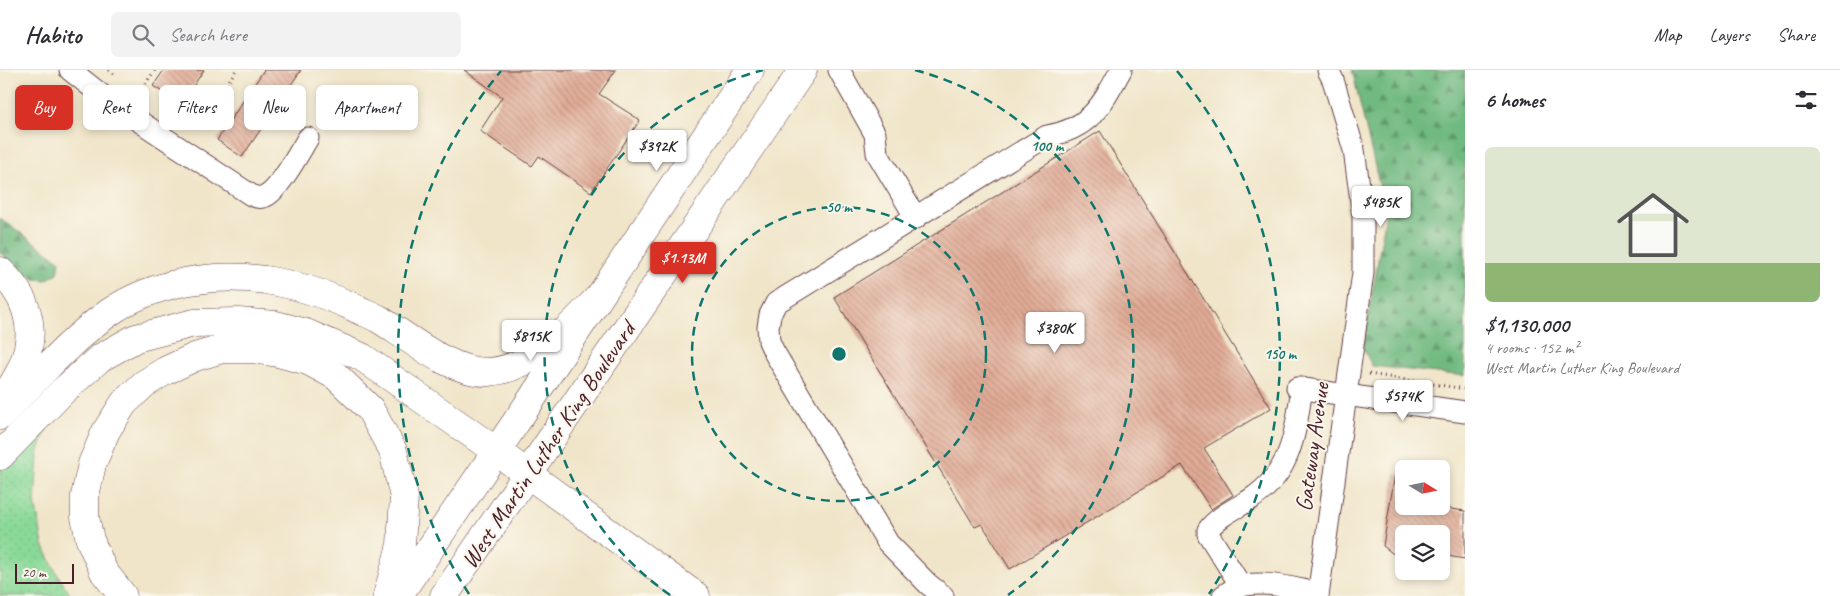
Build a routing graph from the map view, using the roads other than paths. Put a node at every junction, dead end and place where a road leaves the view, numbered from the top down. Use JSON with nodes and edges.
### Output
{"nodes":[{"id":1,"x":70,"y":70,"type":"edge"},
{"id":2,"x":750,"y":70,"type":"edge"},
{"id":3,"x":803,"y":70,"type":"edge"},
{"id":4,"x":839,"y":70,"type":"edge"},
{"id":5,"x":1121,"y":70,"type":"edge"},
{"id":6,"x":1328,"y":70,"type":"edge"},
{"id":7,"x":308,"y":138,"type":"dead end"},
{"id":8,"x":921,"y":214,"type":"junction"},
{"id":9,"x":0,"y":271,"type":"edge"},
{"id":10,"x":599,"y":297,"type":"junction"},
{"id":11,"x":1346,"y":396,"type":"junction"},
{"id":12,"x":0,"y":402,"type":"edge"},
{"id":13,"x":1465,"y":412,"type":"edge"},
{"id":14,"x":0,"y":416,"type":"edge"},
{"id":15,"x":496,"y":451,"type":"junction"},
{"id":16,"x":0,"y":456,"type":"edge"},
{"id":17,"x":528,"y":474,"type":"junction"},
{"id":18,"x":1232,"y":591,"type":"edge"},
{"id":19,"x":1318,"y":594,"type":"edge"},
{"id":20,"x":123,"y":596,"type":"edge"},
{"id":21,"x":387,"y":596,"type":"edge"},
{"id":22,"x":398,"y":596,"type":"edge"},
{"id":23,"x":444,"y":596,"type":"edge"},
{"id":24,"x":696,"y":596,"type":"edge"},
{"id":25,"x":943,"y":596,"type":"edge"}],
"edges":[{"from":1,"to":7,"type":"street"},
{"from":2,"to":10,"type":"main road","name":"West Martin Luther King Boulevard"},
{"from":3,"to":17,"type":"main road","name":"West Martin Luther King Boulevard"},
{"from":4,"to":8,"type":"street"},
{"from":5,"to":8,"type":"street"},
{"from":6,"to":11,"type":"street","name":"Gateway Avenue"},
{"from":8,"to":25,"type":"street"},
{"from":9,"to":12,"type":"main road"},
{"from":10,"to":14,"type":"main road"},
{"from":10,"to":15,"type":"main road","name":"West Martin Luther King Boulevard"},
{"from":11,"to":13,"type":"street"},
{"from":11,"to":18,"type":"street"},
{"from":11,"to":19,"type":"street","name":"Gateway Avenue"},
{"from":15,"to":16,"type":"main road"},
{"from":15,"to":17,"type":"main road"},
{"from":15,"to":22,"type":"main road","name":"West Martin Luther King Boulevard"},
{"from":17,"to":23,"type":"main road","name":"West Martin Luther King Boulevard"},
{"from":17,"to":24,"type":"main road"},
{"from":18,"to":19,"type":"street"},
{"from":20,"to":21,"type":"main road"}]}
